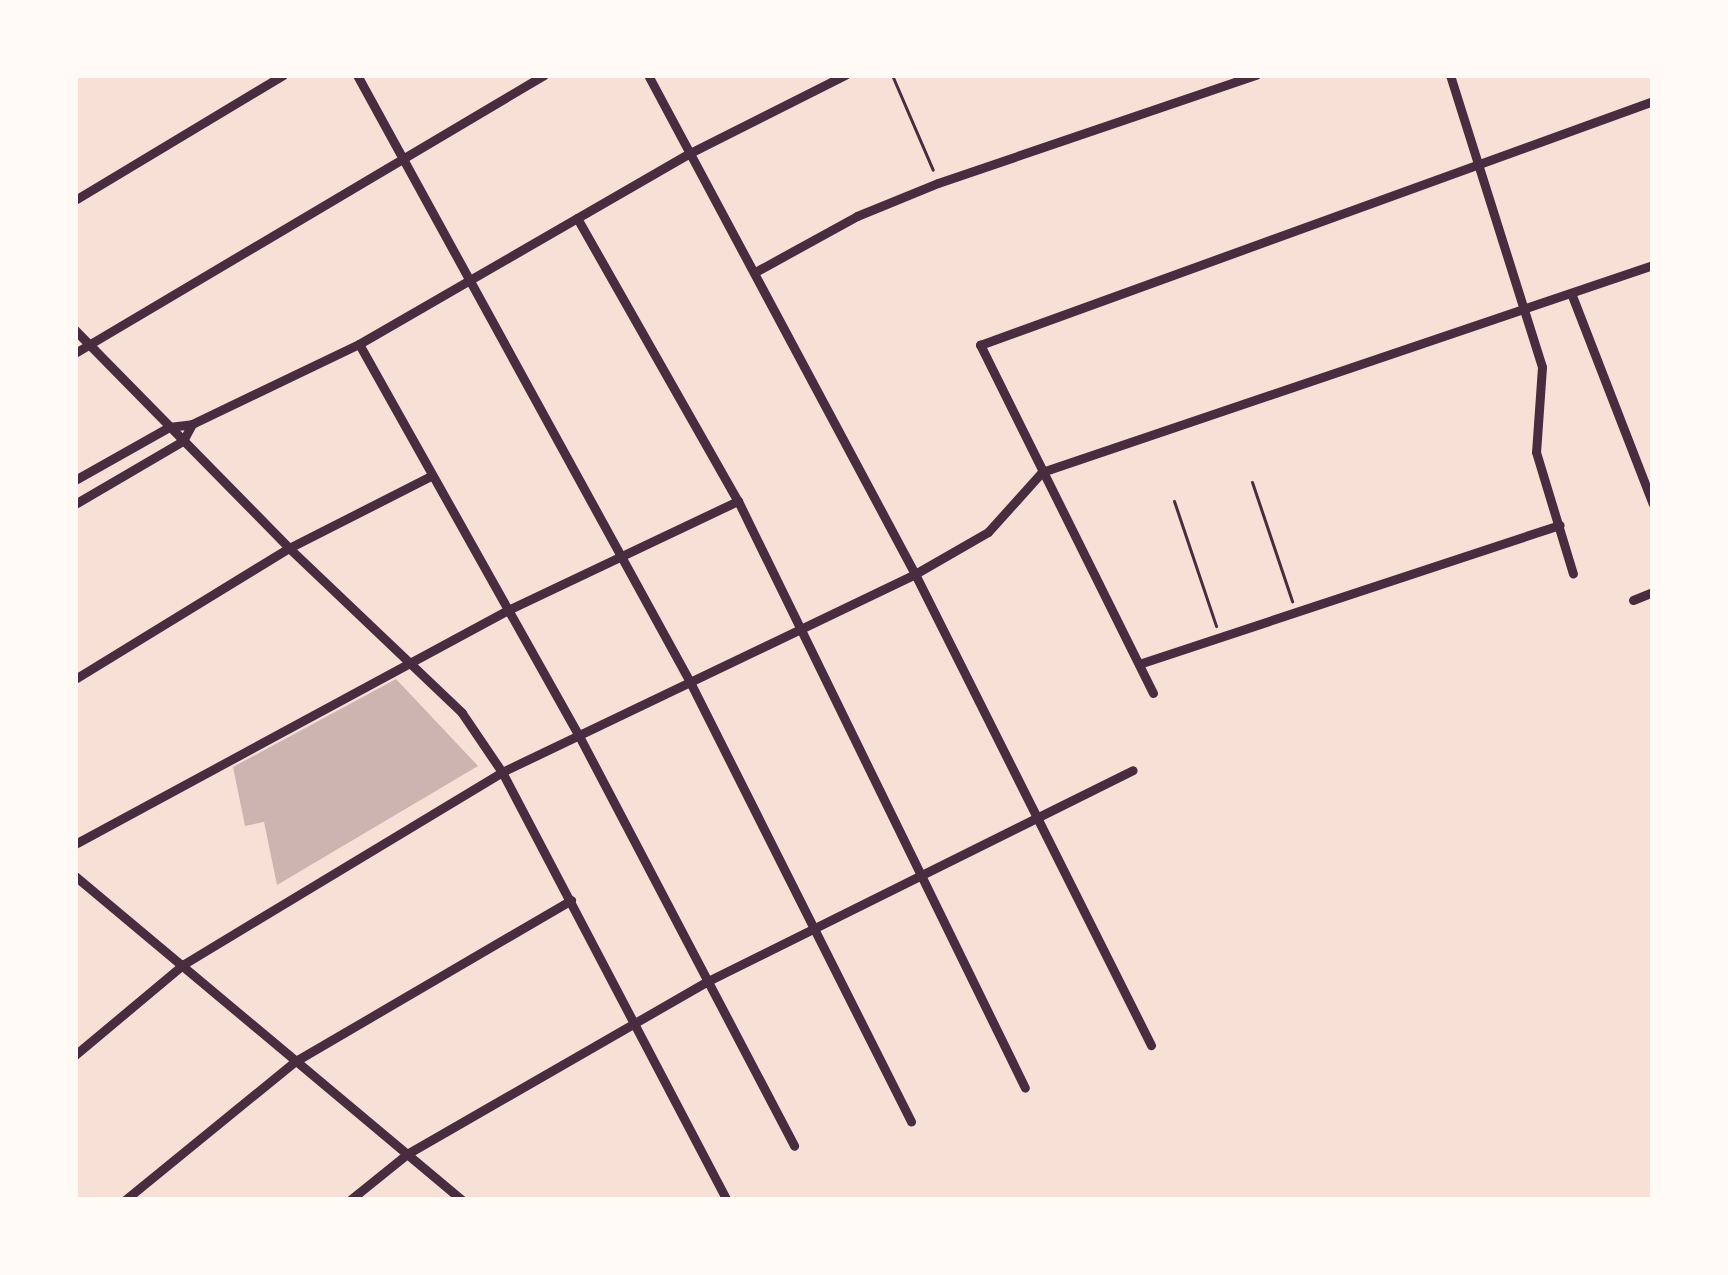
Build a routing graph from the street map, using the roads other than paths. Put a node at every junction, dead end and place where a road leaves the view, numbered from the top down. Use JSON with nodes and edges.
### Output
{"nodes":[{"id":1,"x":283,"y":75,"type":"edge"},
{"id":2,"x":357,"y":75,"type":"edge"},
{"id":3,"x":544,"y":75,"type":"edge"},
{"id":4,"x":648,"y":75,"type":"edge"},
{"id":5,"x":845,"y":75,"type":"edge"},
{"id":6,"x":1256,"y":75,"type":"edge"},
{"id":7,"x":1450,"y":75,"type":"edge"},
{"id":8,"x":1653,"y":100,"type":"edge"},
{"id":9,"x":690,"y":153,"type":"junction"},
{"id":10,"x":404,"y":161,"type":"junction"},
{"id":11,"x":1477,"y":168,"type":"junction"},
{"id":12,"x":75,"y":200,"type":"edge"},
{"id":13,"x":578,"y":218,"type":"junction"},
{"id":14,"x":1653,"y":265,"type":"edge"},
{"id":15,"x":757,"y":271,"type":"junction"},
{"id":16,"x":472,"y":280,"type":"junction"},
{"id":17,"x":1571,"y":293,"type":"junction"},
{"id":18,"x":1526,"y":309,"type":"junction"},
{"id":19,"x":75,"y":330,"type":"edge"},
{"id":20,"x":90,"y":344,"type":"junction"},
{"id":21,"x":359,"y":344,"type":"junction"},
{"id":22,"x":75,"y":353,"type":"edge"},
{"id":23,"x":192,"y":424,"type":"junction"},
{"id":24,"x":169,"y":427,"type":"junction"},
{"id":25,"x":183,"y":441,"type":"junction"},
{"id":26,"x":1042,"y":472,"type":"junction"},
{"id":27,"x":431,"y":476,"type":"junction"},
{"id":28,"x":75,"y":480,"type":"edge"},
{"id":29,"x":738,"y":501,"type":"junction"},
{"id":30,"x":75,"y":504,"type":"edge"},
{"id":31,"x":1653,"y":504,"type":"edge"},
{"id":32,"x":1560,"y":524,"type":"junction"},
{"id":33,"x":289,"y":548,"type":"junction"},
{"id":34,"x":621,"y":559,"type":"junction"},
{"id":35,"x":915,"y":574,"type":"junction"},
{"id":36,"x":1573,"y":574,"type":"dead end"},
{"id":37,"x":1653,"y":592,"type":"edge"},
{"id":38,"x":1633,"y":600,"type":"dead end"},
{"id":39,"x":506,"y":611,"type":"junction"},
{"id":40,"x":798,"y":628,"type":"junction"},
{"id":41,"x":406,"y":663,"type":"junction"},
{"id":42,"x":1139,"y":664,"type":"junction"},
{"id":43,"x":75,"y":680,"type":"edge"},
{"id":44,"x":690,"y":682,"type":"junction"},
{"id":45,"x":1153,"y":693,"type":"dead end"},
{"id":46,"x":578,"y":734,"type":"junction"},
{"id":47,"x":1133,"y":770,"type":"dead end"},
{"id":48,"x":502,"y":772,"type":"junction"},
{"id":49,"x":1035,"y":817,"type":"junction"},
{"id":50,"x":75,"y":844,"type":"edge"},
{"id":51,"x":75,"y":876,"type":"edge"},
{"id":52,"x":920,"y":876,"type":"junction"},
{"id":53,"x":571,"y":900,"type":"junction"},
{"id":54,"x":816,"y":929,"type":"junction"},
{"id":55,"x":184,"y":964,"type":"junction"},
{"id":56,"x":707,"y":981,"type":"junction"},
{"id":57,"x":633,"y":1023,"type":"junction"},
{"id":58,"x":1150,"y":1046,"type":"dead end"},
{"id":59,"x":75,"y":1055,"type":"edge"},
{"id":60,"x":294,"y":1062,"type":"junction"},
{"id":61,"x":1025,"y":1088,"type":"dead end"},
{"id":62,"x":911,"y":1122,"type":"dead end"},
{"id":63,"x":794,"y":1146,"type":"dead end"},
{"id":64,"x":407,"y":1154,"type":"junction"},
{"id":65,"x":125,"y":1200,"type":"edge"},
{"id":66,"x":350,"y":1200,"type":"edge"},
{"id":67,"x":462,"y":1200,"type":"edge"},
{"id":68,"x":727,"y":1200,"type":"edge"}],
"edges":[{"from":1,"to":12,"type":"street"},
{"from":2,"to":10,"type":"street"},
{"from":3,"to":10,"type":"street"},
{"from":4,"to":9,"type":"street"},
{"from":5,"to":9,"type":"street"},
{"from":6,"to":15,"type":"street"},
{"from":7,"to":11,"type":"street"},
{"from":8,"to":11,"type":"street"},
{"from":9,"to":13,"type":"street"},
{"from":9,"to":15,"type":"street"},
{"from":10,"to":16,"type":"street"},
{"from":10,"to":20,"type":"street"},
{"from":11,"to":18,"type":"street"},
{"from":11,"to":26,"type":"street"},
{"from":13,"to":16,"type":"street"},
{"from":13,"to":29,"type":"street"},
{"from":14,"to":17,"type":"street"},
{"from":15,"to":35,"type":"street"},
{"from":16,"to":21,"type":"street"},
{"from":16,"to":34,"type":"street"},
{"from":17,"to":18,"type":"street"},
{"from":17,"to":31,"type":"street"},
{"from":18,"to":26,"type":"street"},
{"from":18,"to":32,"type":"street"},
{"from":19,"to":20,"type":"street"},
{"from":20,"to":22,"type":"street"},
{"from":20,"to":24,"type":"street"},
{"from":21,"to":23,"type":"street"},
{"from":21,"to":27,"type":"street"},
{"from":23,"to":24,"type":"street"},
{"from":23,"to":25,"type":"street"},
{"from":24,"to":25,"type":"street"},
{"from":24,"to":28,"type":"street"},
{"from":25,"to":30,"type":"street"},
{"from":25,"to":33,"type":"street"},
{"from":26,"to":35,"type":"street"},
{"from":26,"to":42,"type":"street"},
{"from":27,"to":33,"type":"street"},
{"from":27,"to":39,"type":"street"},
{"from":29,"to":34,"type":"street"},
{"from":29,"to":40,"type":"street"},
{"from":32,"to":36,"type":"street"},
{"from":32,"to":42,"type":"street"},
{"from":33,"to":41,"type":"street"},
{"from":33,"to":43,"type":"street"},
{"from":34,"to":39,"type":"street"},
{"from":34,"to":44,"type":"street"},
{"from":35,"to":40,"type":"street"},
{"from":35,"to":49,"type":"street"},
{"from":37,"to":38,"type":"street"},
{"from":39,"to":41,"type":"street"},
{"from":39,"to":46,"type":"street"},
{"from":40,"to":44,"type":"street"},
{"from":40,"to":52,"type":"street"},
{"from":41,"to":48,"type":"street"},
{"from":41,"to":50,"type":"street"},
{"from":42,"to":45,"type":"street"},
{"from":44,"to":46,"type":"street"},
{"from":44,"to":54,"type":"street"},
{"from":46,"to":48,"type":"street"},
{"from":46,"to":56,"type":"street"},
{"from":47,"to":49,"type":"street"},
{"from":48,"to":53,"type":"street"},
{"from":48,"to":55,"type":"street"},
{"from":49,"to":52,"type":"street"},
{"from":49,"to":58,"type":"street"},
{"from":51,"to":55,"type":"street"},
{"from":52,"to":54,"type":"street"},
{"from":52,"to":61,"type":"street"},
{"from":53,"to":57,"type":"street"},
{"from":53,"to":60,"type":"street"},
{"from":54,"to":56,"type":"street"},
{"from":54,"to":62,"type":"street"},
{"from":55,"to":59,"type":"street"},
{"from":55,"to":60,"type":"street"},
{"from":56,"to":57,"type":"street"},
{"from":56,"to":63,"type":"street"},
{"from":57,"to":64,"type":"street"},
{"from":57,"to":68,"type":"street"},
{"from":60,"to":64,"type":"street"},
{"from":60,"to":65,"type":"street"},
{"from":64,"to":66,"type":"street"},
{"from":64,"to":67,"type":"street"}]}
